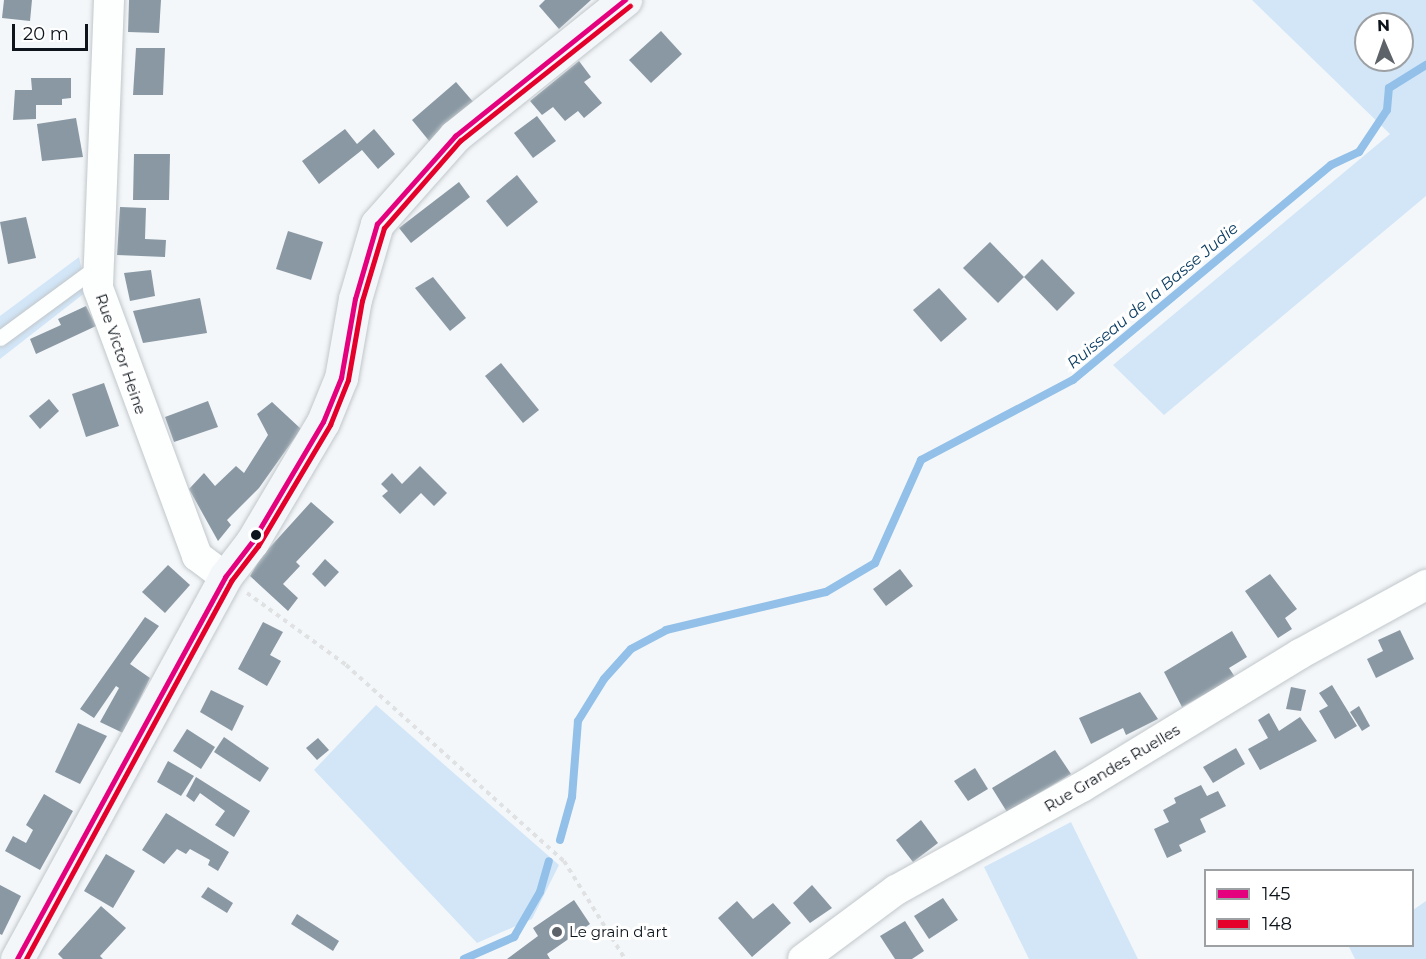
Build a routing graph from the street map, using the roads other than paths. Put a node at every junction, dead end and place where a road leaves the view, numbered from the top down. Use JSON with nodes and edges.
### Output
{"nodes":[{"id":1,"x":109,"y":0,"type":"edge"},
{"id":2,"x":626,"y":0,"type":"edge"},
{"id":3,"x":98,"y":266,"type":"junction"},
{"id":4,"x":0,"y":338,"type":"edge"},
{"id":5,"x":225,"y":577,"type":"junction"},
{"id":6,"x":1426,"y":585,"type":"edge"},
{"id":7,"x":16,"y":959,"type":"edge"},
{"id":8,"x":803,"y":959,"type":"edge"}],
"edges":[{"from":1,"to":3,"type":"street","name":"Rue Victor Heine"},
{"from":2,"to":5,"type":"street"},
{"from":3,"to":4,"type":"lane"},
{"from":3,"to":5,"type":"street","name":"Rue Victor Heine"},
{"from":5,"to":7,"type":"street"},
{"from":6,"to":8,"type":"street","name":"Rue Grandes Ruelles"}]}
